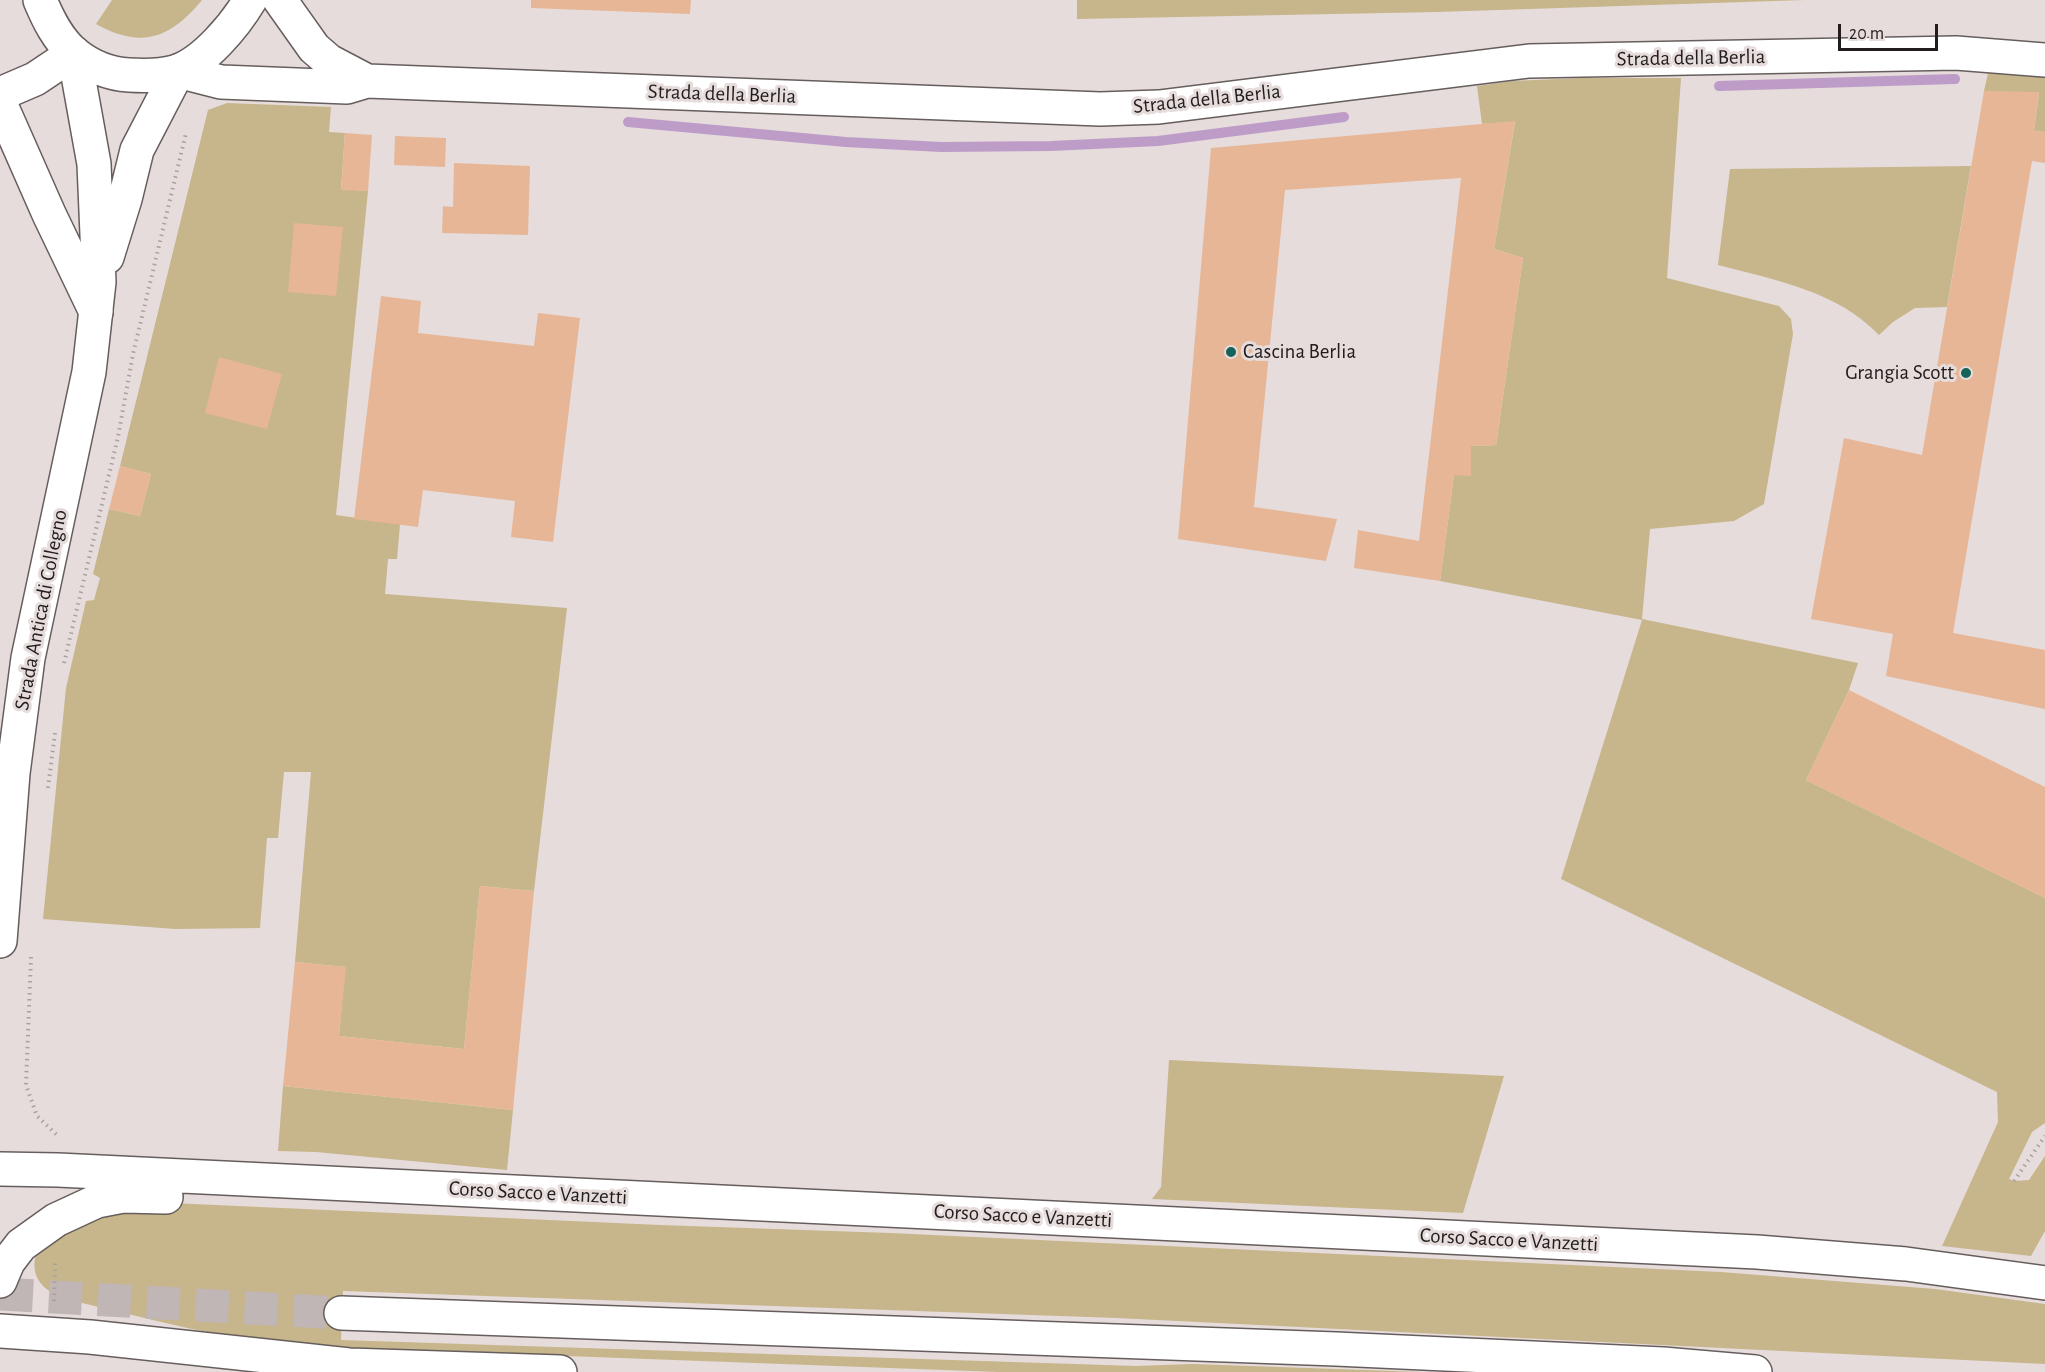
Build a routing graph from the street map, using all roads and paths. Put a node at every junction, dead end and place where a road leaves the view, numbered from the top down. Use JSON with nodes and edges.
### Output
{"nodes":[{"id":1,"x":40,"y":0,"type":"edge"},
{"id":2,"x":250,"y":0,"type":"edge"},
{"id":3,"x":280,"y":0,"type":"edge"},
{"id":4,"x":74,"y":53,"type":"junction"},
{"id":5,"x":2045,"y":60,"type":"edge"},
{"id":6,"x":178,"y":71,"type":"junction"},
{"id":7,"x":367,"y":81,"type":"junction"},
{"id":8,"x":0,"y":94,"type":"edge"},
{"id":9,"x":0,"y":103,"type":"edge"},
{"id":10,"x":187,"y":129,"type":"dead end"},
{"id":11,"x":98,"y":297,"type":"junction"},
{"id":12,"x":63,"y":668,"type":"dead end"},
{"id":13,"x":56,"y":726,"type":"dead end"},
{"id":14,"x":47,"y":796,"type":"dead end"},
{"id":15,"x":0,"y":941,"type":"edge"},
{"id":16,"x":31,"y":955,"type":"dead end"},
{"id":17,"x":2045,"y":1136,"type":"edge"},
{"id":18,"x":60,"y":1137,"type":"dead end"},
{"id":19,"x":0,"y":1169,"type":"edge"},
{"id":20,"x":250,"y":1179,"type":"junction"},
{"id":21,"x":2014,"y":1181,"type":"dead end"},
{"id":22,"x":0,"y":1281,"type":"edge"},
{"id":23,"x":2045,"y":1283,"type":"edge"},
{"id":24,"x":341,"y":1313,"type":"tunnel mouth"},
{"id":25,"x":0,"y":1331,"type":"edge"},
{"id":26,"x":560,"y":1372,"type":"edge"},
{"id":27,"x":1755,"y":1372,"type":"edge"}],
"edges":[{"from":1,"to":4,"type":"main road"},
{"from":2,"to":6,"type":"main road"},
{"from":3,"to":7,"type":"main road","name":"Strada della Berlia"},
{"from":4,"to":6,"type":"main road"},
{"from":4,"to":8,"type":"main road"},
{"from":4,"to":11,"type":"main road","name":"Strada Antica di Collegno"},
{"from":5,"to":7,"type":"main road","name":"Strada della Berlia"},
{"from":6,"to":7,"type":"main road","name":"Strada della Berlia"},
{"from":6,"to":11,"type":"main road","name":"Strada Antica di Collegno"},
{"from":9,"to":11,"type":"main road"},
{"from":10,"to":12,"type":"path"},
{"from":11,"to":15,"type":"main road","name":"Strada Antica di Collegno"},
{"from":13,"to":14,"type":"path"},
{"from":16,"to":18,"type":"path"},
{"from":17,"to":21,"type":"path"},
{"from":19,"to":20,"type":"main road","name":"Corso Sacco e Vanzetti"},
{"from":20,"to":22,"type":"main road"},
{"from":20,"to":23,"type":"main road","name":"Corso Sacco e Vanzetti"},
{"from":24,"to":27,"type":"main road"},
{"from":25,"to":26,"type":"main road"}]}
